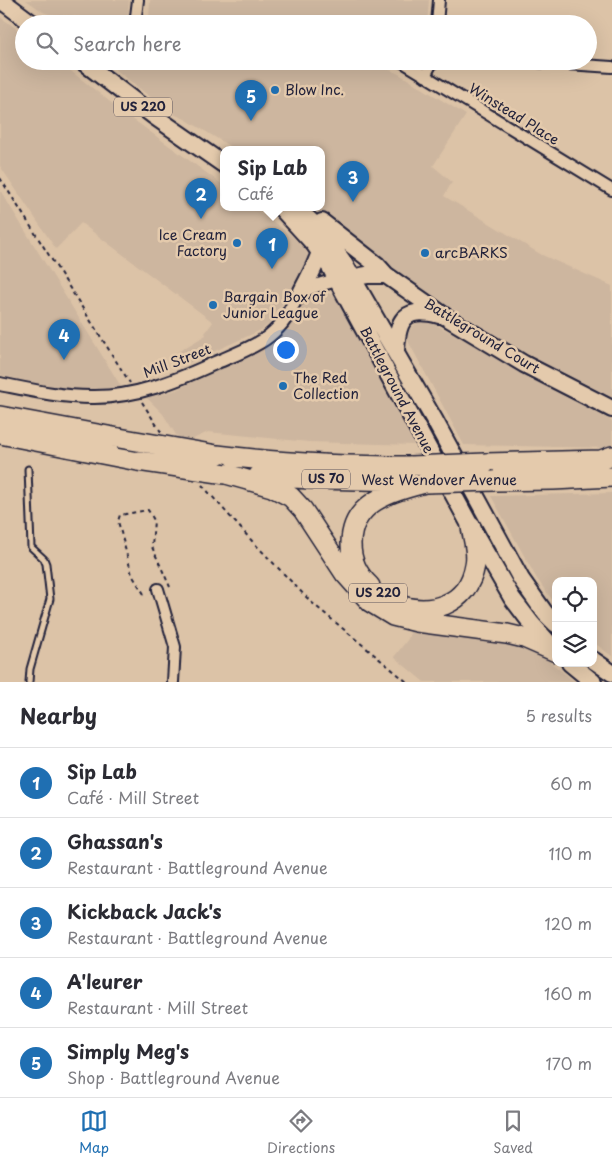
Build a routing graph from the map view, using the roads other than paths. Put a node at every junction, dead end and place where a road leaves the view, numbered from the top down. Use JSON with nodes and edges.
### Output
{"nodes":[{"id":1,"x":1,"y":0,"type":"edge"},
{"id":2,"x":138,"y":0,"type":"edge"},
{"id":3,"x":439,"y":0,"type":"edge"},
{"id":4,"x":21,"y":15,"type":"edge"},
{"id":5,"x":136,"y":15,"type":"edge"},
{"id":6,"x":438,"y":15,"type":"edge"},
{"id":7,"x":597,"y":66,"type":"edge"},
{"id":8,"x":612,"y":67,"type":"edge"},
{"id":9,"x":94,"y":70,"type":"edge"},
{"id":10,"x":416,"y":70,"type":"edge"},
{"id":11,"x":429,"y":70,"type":"edge"},
{"id":12,"x":426,"y":76,"type":"junction"},
{"id":13,"x":220,"y":162,"type":"edge"},
{"id":14,"x":612,"y":190,"type":"edge"},
{"id":15,"x":285,"y":211,"type":"edge"},
{"id":16,"x":294,"y":211,"type":"edge"},
{"id":17,"x":320,"y":252,"type":"junction"},
{"id":18,"x":386,"y":275,"type":"junction"},
{"id":19,"x":344,"y":279,"type":"junction"},
{"id":20,"x":300,"y":295,"type":"junction"},
{"id":21,"x":446,"y":317,"type":"junction"},
{"id":22,"x":396,"y":352,"type":"junction"},
{"id":23,"x":0,"y":384,"type":"edge"},
{"id":24,"x":612,"y":409,"type":"edge"},
{"id":25,"x":0,"y":416,"type":"edge"},
{"id":26,"x":0,"y":434,"type":"edge"},
{"id":27,"x":0,"y":448,"type":"edge"},
{"id":28,"x":73,"y":449,"type":"junction"},
{"id":29,"x":607,"y":458,"type":"edge"},
{"id":30,"x":28,"y":470,"type":"dead end"},
{"id":31,"x":226,"y":474,"type":"junction"},
{"id":32,"x":612,"y":477,"type":"edge"},
{"id":33,"x":425,"y":483,"type":"junction"},
{"id":34,"x":471,"y":527,"type":"junction"},
{"id":35,"x":158,"y":589,"type":"dead end"},
{"id":36,"x":554,"y":622,"type":"edge"},
{"id":37,"x":552,"y":647,"type":"edge"},
{"id":38,"x":552,"y":649,"type":"edge"},
{"id":39,"x":597,"y":663,"type":"edge"},
{"id":40,"x":575,"y":667,"type":"edge"},
{"id":41,"x":612,"y":673,"type":"edge"},
{"id":42,"x":29,"y":682,"type":"edge"},
{"id":43,"x":174,"y":682,"type":"edge"},
{"id":44,"x":592,"y":682,"type":"edge"}],
"edges":[{"from":1,"to":4,"type":"main road"},
{"from":2,"to":5,"type":"street"},
{"from":3,"to":6,"type":"street"},
{"from":7,"to":8,"type":"street"},
{"from":9,"to":13,"type":"main road","number":"US 220"},
{"from":10,"to":12,"type":"street","name":"Winstead Place"},
{"from":11,"to":12,"type":"street"},
{"from":12,"to":14,"type":"street","name":"Winstead Place"},
{"from":15,"to":17,"type":"main road","name":"Battleground Avenue","number":"US 220"},
{"from":16,"to":18,"type":"main road","name":"Battleground Court"},
{"from":16,"to":19,"type":"main road","name":"Battleground Avenue"},
{"from":17,"to":19,"type":"main road","name":"Battleground Avenue","number":"US 220"},
{"from":17,"to":20,"type":"main road"},
{"from":18,"to":19,"type":"main road"},
{"from":18,"to":21,"type":"main road","name":"Battleground Court"},
{"from":19,"to":20,"type":"street"},
{"from":19,"to":22,"type":"main road","name":"Battleground Avenue"},
{"from":19,"to":34,"type":"main road","name":"Battleground Avenue","number":"US 220"},
{"from":20,"to":23,"type":"street","name":"Mill Street"},
{"from":21,"to":22,"type":"main road"},
{"from":21,"to":24,"type":"main road","name":"Battleground Court"},
{"from":22,"to":36,"type":"main road","name":"Battleground Avenue"},
{"from":25,"to":29,"type":"highway","name":"West Wendover Avenue","number":"US 70","bridge":true},
{"from":26,"to":28,"type":"highway","name":"West Wendover Avenue","number":"US 70"},
{"from":27,"to":28,"type":"highway"},
{"from":28,"to":31,"type":"highway","name":"West Wendover Avenue","number":"US 70","bridge":true},
{"from":30,"to":42,"type":"lane"},
{"from":31,"to":33,"type":"highway","name":"West Wendover Avenue","number":"US 70"},
{"from":31,"to":38,"type":"highway"},
{"from":32,"to":33,"type":"highway","name":"West Wendover Avenue","number":"US 70","bridge":true},
{"from":33,"to":34,"type":"highway","number":"US 220"},
{"from":34,"to":37,"type":"main road","name":"Battleground Avenue"},
{"from":35,"to":43,"type":"street"},
{"from":39,"to":41,"type":"main road"},
{"from":40,"to":44,"type":"main road"}]}
